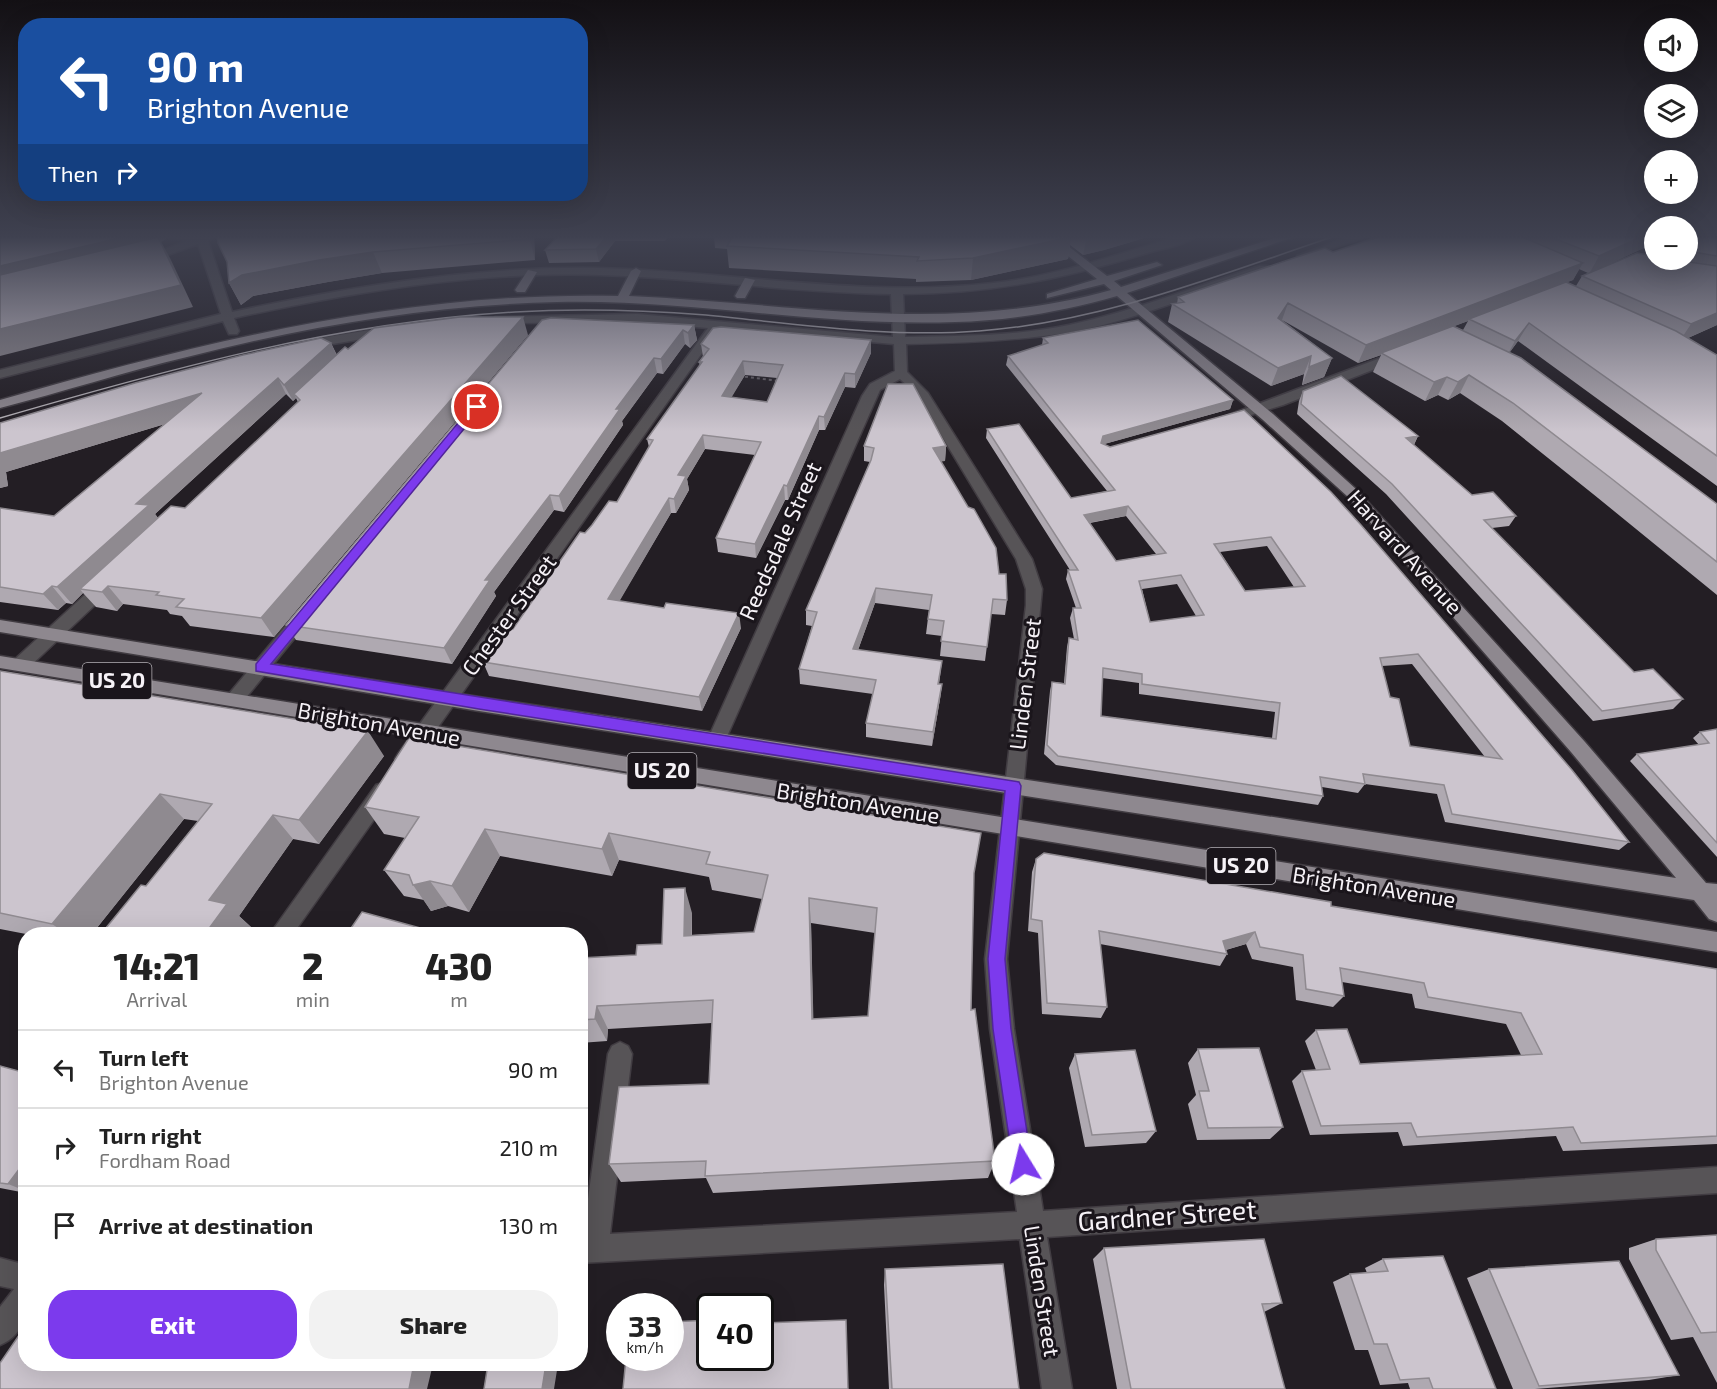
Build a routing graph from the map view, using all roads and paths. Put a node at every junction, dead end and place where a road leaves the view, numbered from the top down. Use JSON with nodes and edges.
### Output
{"nodes":[{"id":1,"x":223,"y":301,"type":"edge"},
{"id":2,"x":306,"y":301,"type":"edge"},
{"id":3,"x":410,"y":301,"type":"edge"},
{"id":4,"x":503,"y":301,"type":"edge"},
{"id":5,"x":732,"y":301,"type":"edge"},
{"id":6,"x":786,"y":301,"type":"edge"},
{"id":7,"x":897,"y":301,"type":"edge"},
{"id":8,"x":1027,"y":301,"type":"edge"},
{"id":9,"x":1076,"y":301,"type":"edge"},
{"id":10,"x":1130,"y":301,"type":"edge"},
{"id":11,"x":1165,"y":301,"type":"edge"},
{"id":12,"x":1140,"y":309,"type":"junction"},
{"id":13,"x":898,"y":313,"type":"junction"},
{"id":14,"x":227,"y":315,"type":"junction"},
{"id":15,"x":552,"y":317,"type":"junction"},
{"id":16,"x":484,"y":320,"type":"edge"},
{"id":17,"x":717,"y":324,"type":"junction"},
{"id":18,"x":396,"y":330,"type":"edge"},
{"id":19,"x":233,"y":331,"type":"junction"},
{"id":20,"x":376,"y":333,"type":"junction"},
{"id":21,"x":535,"y":337,"type":"edge"},
{"id":22,"x":900,"y":341,"type":"junction"},
{"id":23,"x":295,"y":347,"type":"edge"},
{"id":24,"x":1413,"y":349,"type":"edge"},
{"id":25,"x":352,"y":354,"type":"edge"},
{"id":26,"x":901,"y":373,"type":"junction"},
{"id":27,"x":0,"y":374,"type":"edge"},
{"id":28,"x":732,"y":375,"type":"edge"},
{"id":29,"x":789,"y":382,"type":"edge"},
{"id":30,"x":0,"y":393,"type":"edge"},
{"id":31,"x":0,"y":404,"type":"edge"},
{"id":32,"x":1258,"y":409,"type":"junction"},
{"id":33,"x":1210,"y":423,"type":"edge"},
{"id":34,"x":121,"y":570,"type":"edge"},
{"id":35,"x":314,"y":603,"type":"edge"},
{"id":36,"x":0,"y":626,"type":"edge"},
{"id":37,"x":53,"y":634,"type":"junction"},
{"id":38,"x":0,"y":662,"type":"edge"},
{"id":39,"x":20,"y":665,"type":"junction"},
{"id":40,"x":261,"y":667,"type":"junction"},
{"id":41,"x":449,"y":699,"type":"junction"},
{"id":42,"x":234,"y":700,"type":"junction"},
{"id":43,"x":424,"y":732,"type":"junction"},
{"id":44,"x":716,"y":741,"type":"junction"},
{"id":45,"x":1013,"y":786,"type":"junction"},
{"id":46,"x":1008,"y":828,"type":"junction"},
{"id":47,"x":1709,"y":892,"type":"edge"},
{"id":48,"x":1717,"y":912,"type":"edge"},
{"id":49,"x":286,"y":927,"type":"edge"},
{"id":50,"x":1717,"y":942,"type":"edge"},
{"id":51,"x":620,"y":1054,"type":"dead end"},
{"id":52,"x":1717,"y":1180,"type":"edge"},
{"id":53,"x":1032,"y":1225,"type":"junction"},
{"id":54,"x":588,"y":1249,"type":"edge"},
{"id":55,"x":0,"y":1272,"type":"edge"},
{"id":56,"x":18,"y":1277,"type":"edge"},
{"id":57,"x":18,"y":1307,"type":"edge"},
{"id":58,"x":0,"y":1331,"type":"edge"},
{"id":59,"x":1057,"y":1389,"type":"edge"}],
"edges":[{"from":1,"to":14,"type":"street"},
{"from":2,"to":14,"type":"street"},
{"from":3,"to":19,"type":"main road"},
{"from":4,"to":31,"type":"main road"},
{"from":5,"to":13,"type":"main road"},
{"from":6,"to":13,"type":"main road"},
{"from":7,"to":13,"type":"street"},
{"from":8,"to":13,"type":"main road"},
{"from":9,"to":13,"type":"main road"},
{"from":10,"to":12,"type":"main road","name":"Harvard Avenue"},
{"from":11,"to":12,"type":"street"},
{"from":12,"to":22,"type":"street"},
{"from":12,"to":32,"type":"main road","name":"Harvard Avenue"},
{"from":13,"to":22,"type":"street"},
{"from":14,"to":19,"type":"street"},
{"from":14,"to":27,"type":"street"},
{"from":15,"to":16,"type":"street"},
{"from":15,"to":17,"type":"street"},
{"from":15,"to":21,"type":"street"},
{"from":17,"to":22,"type":"street"},
{"from":17,"to":41,"type":"street","name":"Chester Street"},
{"from":18,"to":20,"type":"street"},
{"from":19,"to":30,"type":"main road"},
{"from":20,"to":23,"type":"street"},
{"from":20,"to":25,"type":"street"},
{"from":22,"to":26,"type":"street"},
{"from":24,"to":32,"type":"street"},
{"from":26,"to":44,"type":"street","name":"Reedsdale Street"},
{"from":26,"to":45,"type":"street","name":"Linden Street"},
{"from":28,"to":29,"type":"path"},
{"from":32,"to":33,"type":"street"},
{"from":32,"to":47,"type":"main road","name":"Harvard Avenue"},
{"from":34,"to":37,"type":"street"},
{"from":35,"to":40,"type":"street"},
{"from":36,"to":37,"type":"main road","name":"Brighton Avenue","number":"US 20"},
{"from":37,"to":39,"type":"street"},
{"from":37,"to":40,"type":"main road","name":"Brighton Avenue","number":"US 20"},
{"from":38,"to":39,"type":"main road","name":"Brighton Avenue","number":"US 20"},
{"from":39,"to":42,"type":"main road","name":"Brighton Avenue","number":"US 20"},
{"from":40,"to":41,"type":"main road","name":"Brighton Avenue","number":"US 20"},
{"from":40,"to":42,"type":"street"},
{"from":41,"to":43,"type":"street","name":"Chester Street"},
{"from":41,"to":44,"type":"main road","name":"Brighton Avenue","number":"US 20"},
{"from":42,"to":43,"type":"main road","name":"Brighton Avenue","number":"US 20"},
{"from":43,"to":46,"type":"main road","name":"Brighton Avenue","number":"US 20"},
{"from":43,"to":49,"type":"street","name":"Chester Street"},
{"from":44,"to":45,"type":"main road","name":"Brighton Avenue","number":"US 20"},
{"from":45,"to":46,"type":"street","name":"Linden Street"},
{"from":45,"to":47,"type":"main road","name":"Brighton Avenue","number":"US 20"},
{"from":46,"to":50,"type":"main road","name":"Brighton Avenue","number":"US 20"},
{"from":46,"to":53,"type":"street","name":"Linden Street"},
{"from":47,"to":48,"type":"main road","name":"Harvard Avenue"},
{"from":51,"to":54,"type":"street"},
{"from":52,"to":53,"type":"street","name":"Gardner Street"},
{"from":53,"to":54,"type":"street","name":"Gardner Street"},
{"from":53,"to":59,"type":"street","name":"Linden Street"},
{"from":55,"to":56,"type":"street"},
{"from":57,"to":58,"type":"street"}]}
